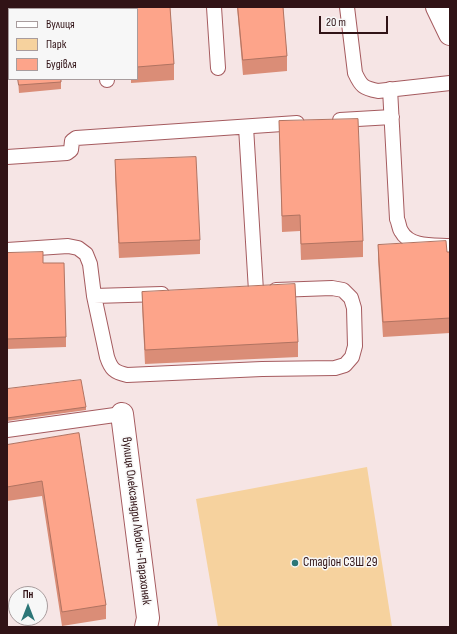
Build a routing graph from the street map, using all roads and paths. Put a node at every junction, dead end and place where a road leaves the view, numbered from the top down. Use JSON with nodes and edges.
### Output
{"nodes":[{"id":1,"x":214,"y":7,"type":"edge"},
{"id":2,"x":347,"y":7,"type":"edge"},
{"id":3,"x":438,"y":7,"type":"edge"},
{"id":4,"x":450,"y":34,"type":"edge"},
{"id":5,"x":218,"y":68,"type":"dead end"},
{"id":6,"x":450,"y":83,"type":"edge"},
{"id":7,"x":390,"y":90,"type":"junction"},
{"id":8,"x":392,"y":117,"type":"junction"},
{"id":9,"x":330,"y":121,"type":"edge"},
{"id":10,"x":307,"y":123,"type":"edge"},
{"id":11,"x":246,"y":127,"type":"junction"},
{"id":12,"x":7,"y":157,"type":"edge"},
{"id":13,"x":450,"y":246,"type":"edge"},
{"id":14,"x":7,"y":250,"type":"edge"},
{"id":15,"x":240,"y":291,"type":"edge"},
{"id":16,"x":256,"y":291,"type":"junction"},
{"id":17,"x":179,"y":293,"type":"edge"},
{"id":18,"x":94,"y":296,"type":"junction"},
{"id":19,"x":122,"y":414,"type":"joint"},
{"id":20,"x":7,"y":430,"type":"edge"},
{"id":21,"x":146,"y":627,"type":"edge"}],
"edges":[{"from":1,"to":5,"type":"lane"},
{"from":2,"to":7,"type":"lane"},
{"from":3,"to":4,"type":"street"},
{"from":6,"to":7,"type":"lane"},
{"from":7,"to":8,"type":"lane"},
{"from":8,"to":9,"type":"lane"},
{"from":8,"to":13,"type":"lane"},
{"from":10,"to":11,"type":"lane"},
{"from":11,"to":12,"type":"lane"},
{"from":11,"to":16,"type":"lane"},
{"from":14,"to":18,"type":"lane"},
{"from":15,"to":16,"type":"lane"},
{"from":16,"to":18,"type":"lane"},
{"from":17,"to":18,"type":"lane"},
{"from":19,"to":20,"type":"lane"},
{"from":19,"to":21,"type":"street","name":"вулиця Олександри Любич-Парахоняк"}]}
